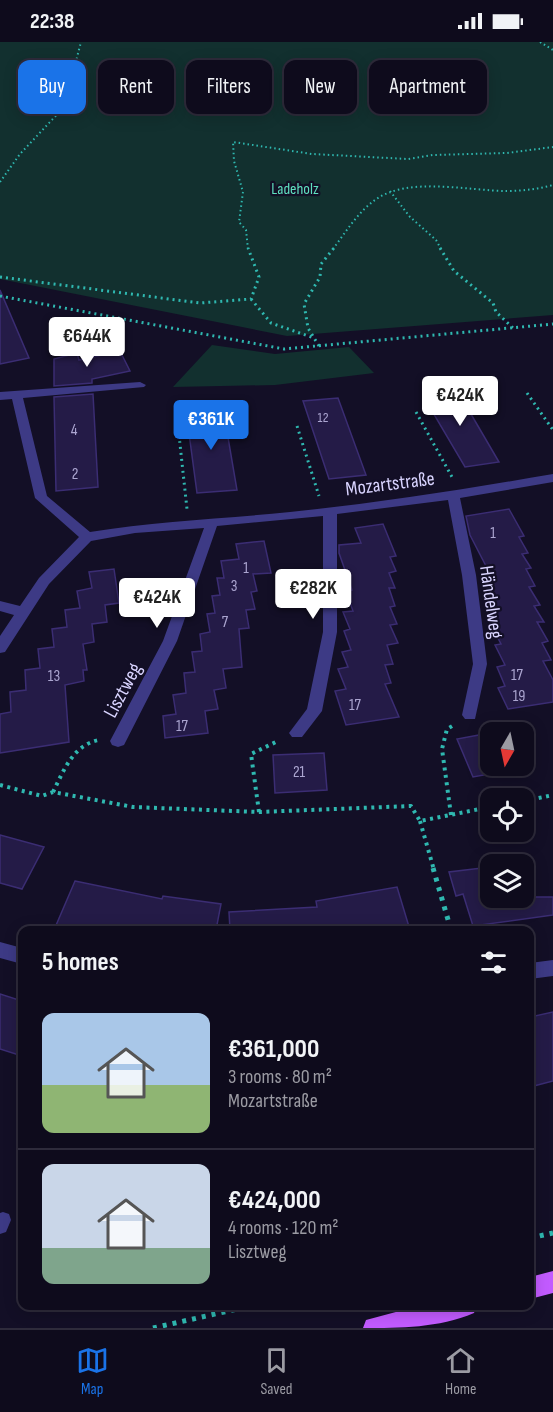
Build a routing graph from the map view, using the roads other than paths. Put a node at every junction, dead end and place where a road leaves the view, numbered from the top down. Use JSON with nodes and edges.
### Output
{"nodes":[{"id":1,"x":141,"y":385,"type":"dead end"},
{"id":2,"x":0,"y":396,"type":"edge"},
{"id":3,"x":16,"y":396,"type":"junction"},
{"id":4,"x":553,"y":478,"type":"edge"},
{"id":5,"x":457,"y":494,"type":"junction"},
{"id":6,"x":327,"y":511,"type":"junction"},
{"id":7,"x":212,"y":523,"type":"junction"},
{"id":8,"x":87,"y":537,"type":"junction"},
{"id":9,"x":0,"y":606,"type":"edge"},
{"id":10,"x":24,"y":612,"type":"junction"},
{"id":11,"x":0,"y":648,"type":"edge"},
{"id":12,"x":470,"y":715,"type":"road end"},
{"id":13,"x":297,"y":733,"type":"road end"},
{"id":14,"x":118,"y":741,"type":"road end"},
{"id":15,"x":0,"y":950,"type":"edge"},
{"id":16,"x":18,"y":955,"type":"edge"},
{"id":17,"x":553,"y":968,"type":"edge"},
{"id":18,"x":534,"y":970,"type":"edge"},
{"id":19,"x":553,"y":1282,"type":"edge"},
{"id":20,"x":534,"y":1287,"type":"edge"},
{"id":21,"x":456,"y":1310,"type":"edge"},
{"id":22,"x":431,"y":1322,"type":"edge"},
{"id":23,"x":374,"y":1328,"type":"edge"}],
"edges":[{"from":1,"to":3,"type":"street"},
{"from":2,"to":3,"type":"street"},
{"from":3,"to":8,"type":"street"},
{"from":4,"to":5,"type":"street","name":"Mozartstraße"},
{"from":5,"to":6,"type":"street","name":"Mozartstraße"},
{"from":5,"to":12,"type":"street","name":"Händelweg"},
{"from":6,"to":7,"type":"street","name":"Mozartstraße"},
{"from":6,"to":13,"type":"street"},
{"from":7,"to":8,"type":"street","name":"Mozartstraße"},
{"from":7,"to":14,"type":"street","name":"Lisztweg"},
{"from":8,"to":10,"type":"street"},
{"from":9,"to":10,"type":"street"},
{"from":10,"to":11,"type":"street"},
{"from":15,"to":16,"type":"street"},
{"from":17,"to":18,"type":"street"},
{"from":19,"to":20,"type":"main road"},
{"from":21,"to":22,"type":"main road"},
{"from":22,"to":23,"type":"main road"}]}
